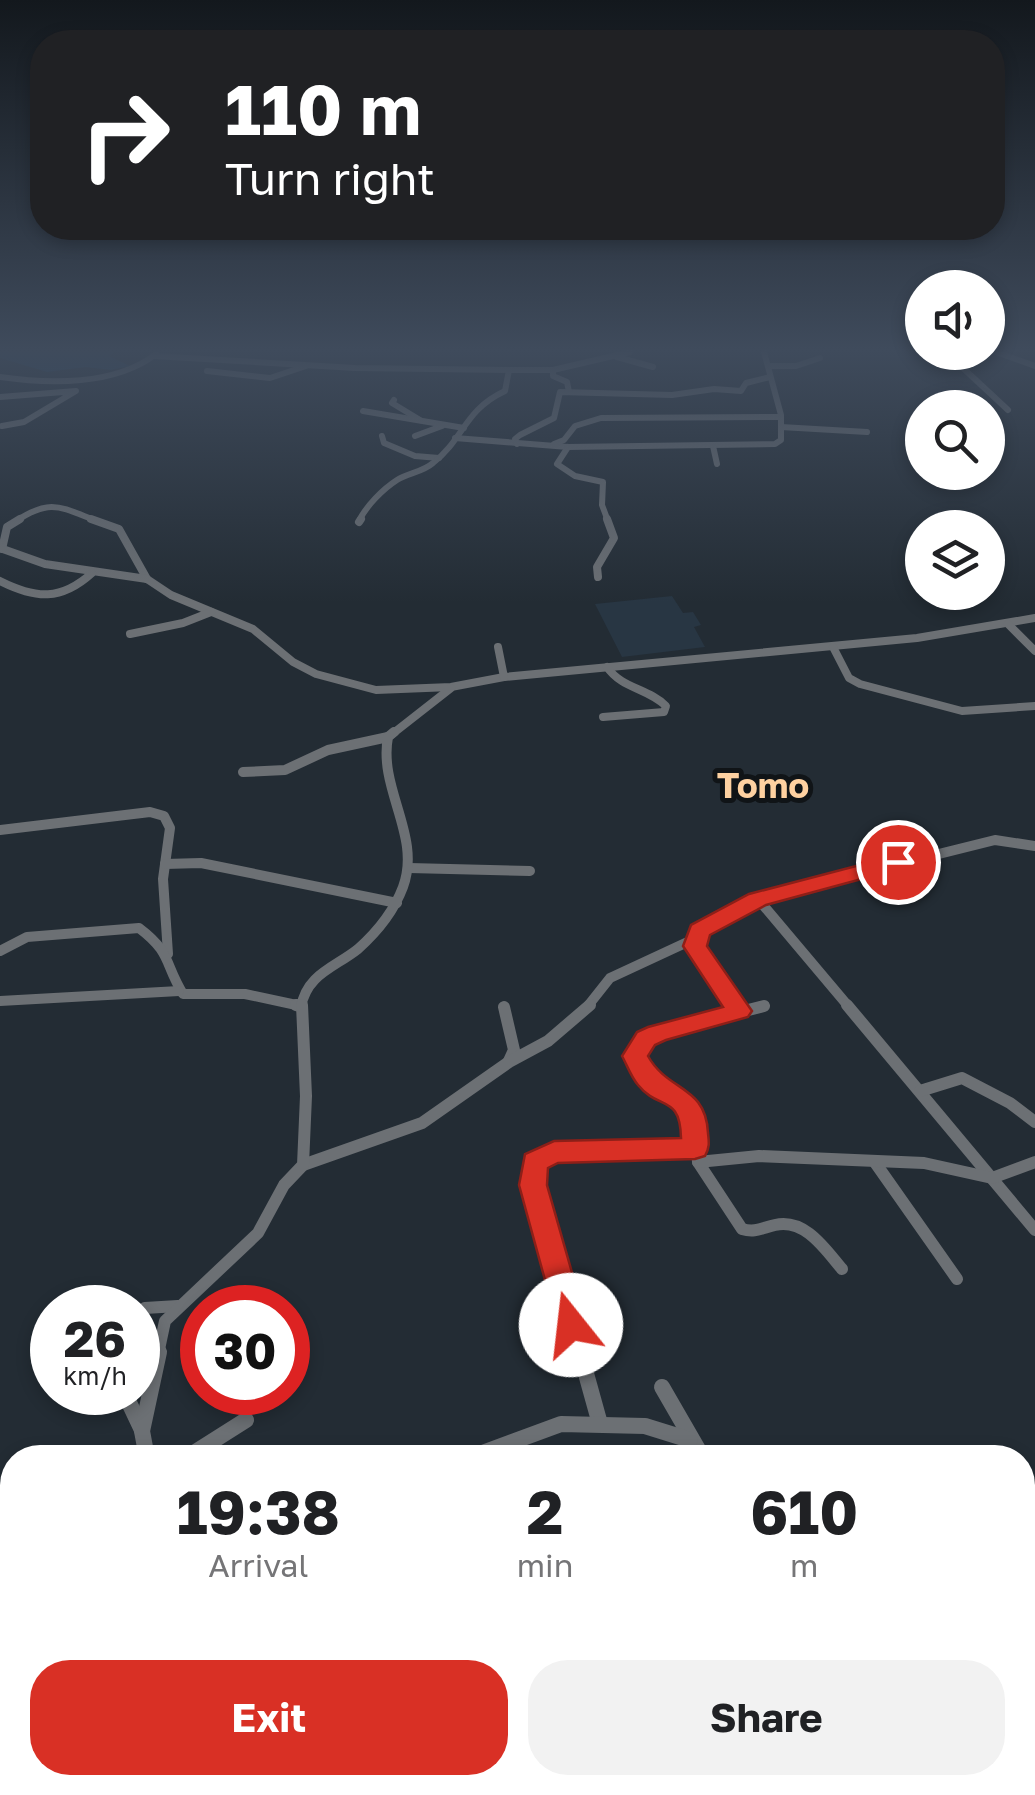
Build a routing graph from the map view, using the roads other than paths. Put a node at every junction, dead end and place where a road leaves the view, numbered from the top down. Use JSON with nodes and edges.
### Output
{"nodes":[{"id":1,"x":382,"y":436,"type":"dead end"},
{"id":2,"x":457,"y":436,"type":"edge"},
{"id":3,"x":520,"y":436,"type":"edge"},
{"id":4,"x":567,"y":436,"type":"edge"},
{"id":5,"x":781,"y":436,"type":"edge"},
{"id":6,"x":455,"y":438,"type":"junction"},
{"id":7,"x":516,"y":444,"type":"junction"},
{"id":8,"x":549,"y":445,"type":"junction"},
{"id":9,"x":714,"y":446,"type":"junction"},
{"id":10,"x":568,"y":448,"type":"junction"},
{"id":11,"x":439,"y":458,"type":"junction"},
{"id":12,"x":717,"y":464,"type":"dead end"},
{"id":13,"x":359,"y":522,"type":"dead end"},
{"id":14,"x":1,"y":548,"type":"edge"},
{"id":15,"x":92,"y":573,"type":"junction"},
{"id":16,"x":598,"y":577,"type":"dead end"},
{"id":17,"x":147,"y":579,"type":"junction"},
{"id":18,"x":0,"y":581,"type":"edge"},
{"id":19,"x":211,"y":612,"type":"junction"},
{"id":20,"x":1035,"y":618,"type":"edge"},
{"id":21,"x":1008,"y":624,"type":"junction"},
{"id":22,"x":130,"y":634,"type":"dead end"},
{"id":23,"x":498,"y":647,"type":"dead end"},
{"id":24,"x":833,"y":647,"type":"junction"},
{"id":25,"x":1035,"y":652,"type":"edge"},
{"id":26,"x":608,"y":666,"type":"junction"},
{"id":27,"x":504,"y":678,"type":"junction"},
{"id":28,"x":452,"y":687,"type":"junction"},
{"id":29,"x":1035,"y":706,"type":"edge"},
{"id":30,"x":603,"y":717,"type":"dead end"},
{"id":31,"x":388,"y":737,"type":"junction"},
{"id":32,"x":242,"y":772,"type":"dead end"},
{"id":33,"x":0,"y":830,"type":"edge"},
{"id":34,"x":1035,"y":846,"type":"edge"},
{"id":35,"x":164,"y":864,"type":"junction"},
{"id":36,"x":409,"y":868,"type":"junction"},
{"id":37,"x":530,"y":871,"type":"dead end"},
{"id":38,"x":758,"y":900,"type":"junction"},
{"id":39,"x":397,"y":903,"type":"junction"},
{"id":40,"x":694,"y":939,"type":"junction"},
{"id":41,"x":0,"y":951,"type":"edge"},
{"id":42,"x":168,"y":956,"type":"junction"},
{"id":43,"x":178,"y":991,"type":"junction"},
{"id":44,"x":0,"y":1000,"type":"edge"},
{"id":45,"x":300,"y":1006,"type":"junction"},
{"id":46,"x":764,"y":1006,"type":"dead end"},
{"id":47,"x":504,"y":1007,"type":"dead end"},
{"id":48,"x":739,"y":1011,"type":"junction"},
{"id":49,"x":509,"y":1062,"type":"junction"},
{"id":50,"x":920,"y":1090,"type":"junction"},
{"id":51,"x":1035,"y":1122,"type":"edge"},
{"id":52,"x":697,"y":1155,"type":"junction"},
{"id":53,"x":874,"y":1161,"type":"junction"},
{"id":54,"x":1035,"y":1162,"type":"edge"},
{"id":55,"x":302,"y":1165,"type":"junction"},
{"id":56,"x":992,"y":1178,"type":"junction"},
{"id":57,"x":1035,"y":1230,"type":"edge"},
{"id":58,"x":842,"y":1269,"type":"dead end"},
{"id":59,"x":958,"y":1279,"type":"dead end"},
{"id":60,"x":178,"y":1306,"type":"junction"},
{"id":61,"x":160,"y":1307,"type":"edge"},
{"id":62,"x":662,"y":1387,"type":"dead end"},
{"id":63,"x":135,"y":1415,"type":"edge"},
{"id":64,"x":246,"y":1420,"type":"dead end"},
{"id":65,"x":600,"y":1424,"type":"junction"},
{"id":66,"x":142,"y":1430,"type":"junction"},
{"id":67,"x":690,"y":1440,"type":"junction"},
{"id":68,"x":144,"y":1445,"type":"edge"},
{"id":69,"x":207,"y":1445,"type":"edge"},
{"id":70,"x":516,"y":1445,"type":"edge"},
{"id":71,"x":694,"y":1445,"type":"edge"}],
"edges":[{"from":1,"to":11,"type":"street"},
{"from":2,"to":6,"type":"street"},
{"from":3,"to":7,"type":"street"},
{"from":4,"to":8,"type":"street"},
{"from":5,"to":9,"type":"street"},
{"from":6,"to":7,"type":"street"},
{"from":6,"to":11,"type":"street"},
{"from":7,"to":8,"type":"street"},
{"from":8,"to":10,"type":"street"},
{"from":9,"to":10,"type":"street"},
{"from":9,"to":12,"type":"street"},
{"from":10,"to":16,"type":"street"},
{"from":11,"to":13,"type":"street"},
{"from":14,"to":15,"type":"street"},
{"from":14,"to":17,"type":"street"},
{"from":15,"to":17,"type":"street"},
{"from":15,"to":18,"type":"street"},
{"from":17,"to":19,"type":"street"},
{"from":19,"to":22,"type":"street"},
{"from":19,"to":28,"type":"street"},
{"from":20,"to":21,"type":"street"},
{"from":21,"to":24,"type":"street"},
{"from":21,"to":25,"type":"street"},
{"from":23,"to":27,"type":"street"},
{"from":24,"to":26,"type":"street"},
{"from":24,"to":29,"type":"street"},
{"from":26,"to":27,"type":"street"},
{"from":26,"to":30,"type":"street"},
{"from":27,"to":28,"type":"street"},
{"from":28,"to":31,"type":"street"},
{"from":31,"to":32,"type":"street"},
{"from":31,"to":36,"type":"street"},
{"from":33,"to":35,"type":"street"},
{"from":34,"to":38,"type":"street"},
{"from":35,"to":39,"type":"street"},
{"from":35,"to":42,"type":"street"},
{"from":36,"to":37,"type":"street"},
{"from":36,"to":39,"type":"street"},
{"from":38,"to":40,"type":"street"},
{"from":38,"to":50,"type":"street"},
{"from":39,"to":45,"type":"street"},
{"from":40,"to":48,"type":"street"},
{"from":40,"to":49,"type":"street"},
{"from":41,"to":42,"type":"street"},
{"from":42,"to":43,"type":"street"},
{"from":43,"to":44,"type":"street"},
{"from":43,"to":45,"type":"street"},
{"from":45,"to":55,"type":"street"},
{"from":46,"to":48,"type":"street"},
{"from":47,"to":49,"type":"street"},
{"from":48,"to":52,"type":"street"},
{"from":49,"to":55,"type":"street"},
{"from":50,"to":51,"type":"street"},
{"from":50,"to":56,"type":"street"},
{"from":52,"to":53,"type":"street"},
{"from":52,"to":58,"type":"street"},
{"from":52,"to":65,"type":"street"},
{"from":53,"to":56,"type":"street"},
{"from":53,"to":59,"type":"street"},
{"from":54,"to":56,"type":"street"},
{"from":55,"to":60,"type":"street"},
{"from":56,"to":57,"type":"street"},
{"from":60,"to":61,"type":"street"},
{"from":60,"to":66,"type":"street"},
{"from":62,"to":67,"type":"street"},
{"from":63,"to":66,"type":"street"},
{"from":64,"to":69,"type":"street"},
{"from":65,"to":67,"type":"street"},
{"from":65,"to":70,"type":"street"},
{"from":66,"to":68,"type":"street"},
{"from":67,"to":71,"type":"street"}]}
